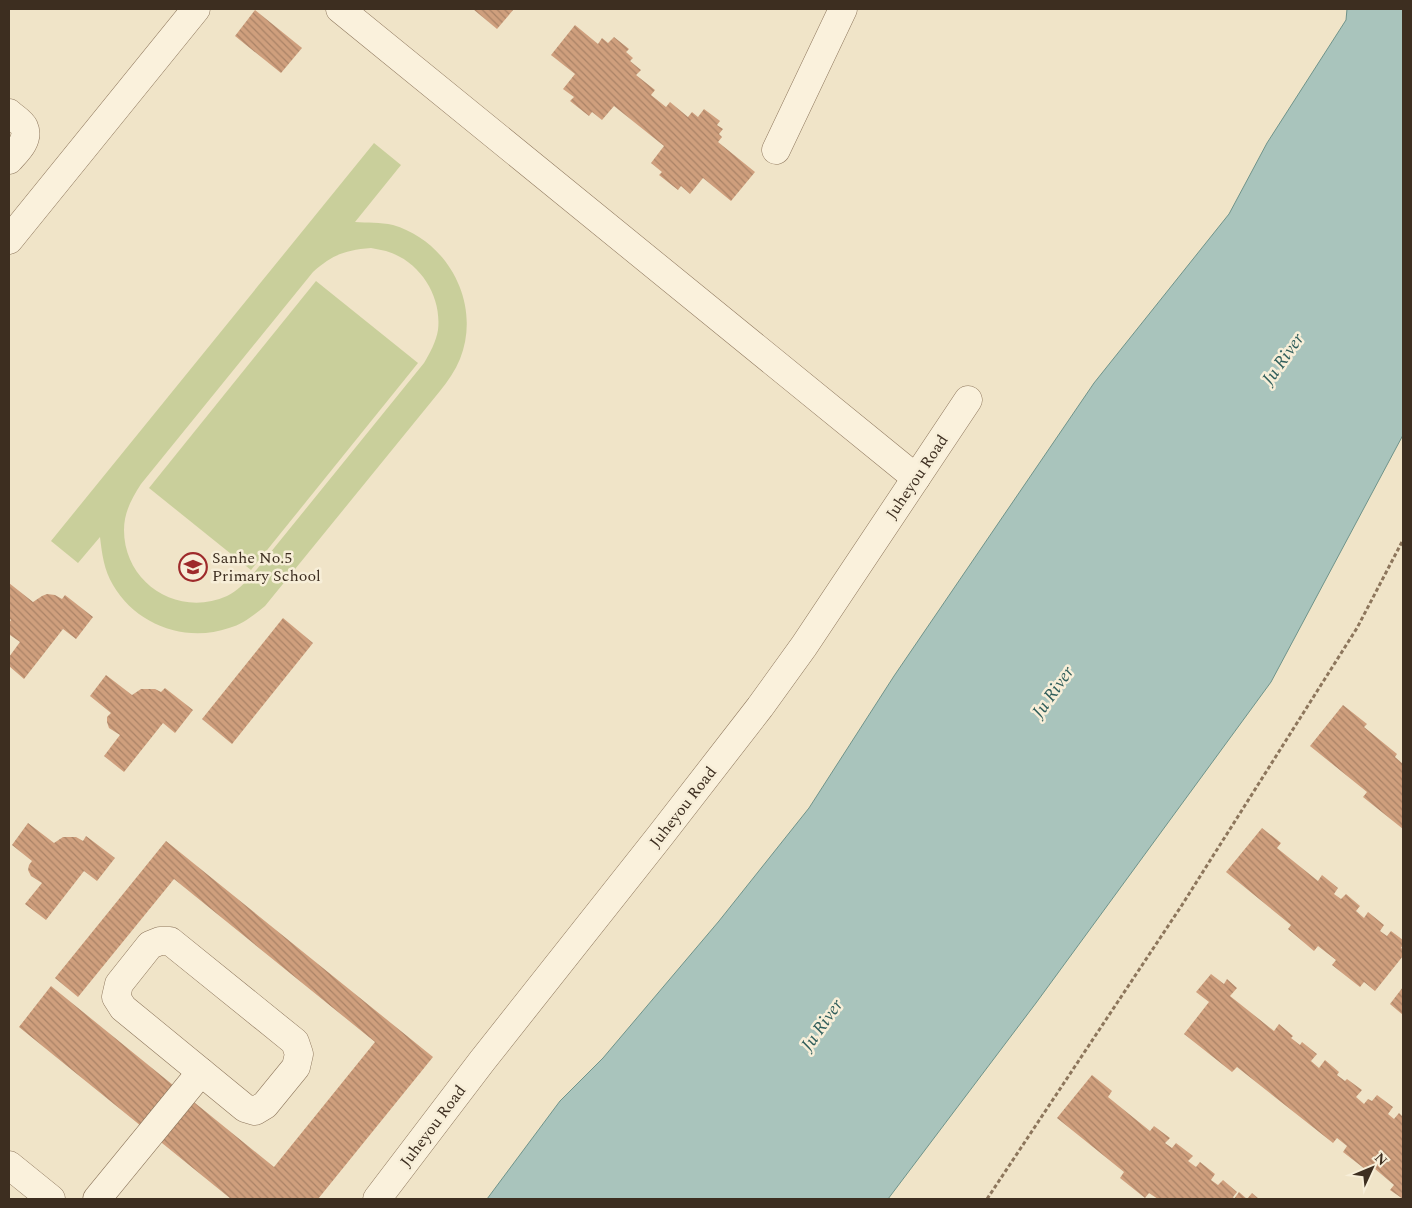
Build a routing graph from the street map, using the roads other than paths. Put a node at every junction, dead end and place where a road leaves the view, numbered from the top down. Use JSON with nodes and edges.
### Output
{"nodes":[{"id":1,"x":196,"y":9,"type":"edge"},
{"id":2,"x":340,"y":9,"type":"edge"},
{"id":3,"x":843,"y":9,"type":"edge"},
{"id":4,"x":9,"y":113,"type":"edge"},
{"id":5,"x":776,"y":150,"type":"dead end"},
{"id":6,"x":9,"y":160,"type":"edge"},
{"id":7,"x":9,"y":240,"type":"edge"},
{"id":8,"x":968,"y":400,"type":"dead end"},
{"id":9,"x":916,"y":478,"type":"junction"},
{"id":10,"x":201,"y":1072,"type":"junction"},
{"id":11,"x":9,"y":1165,"type":"edge"},
{"id":12,"x":51,"y":1199,"type":"edge"},
{"id":13,"x":97,"y":1199,"type":"edge"},
{"id":14,"x":377,"y":1199,"type":"edge"}],
"edges":[{"from":1,"to":7,"type":"street"},
{"from":2,"to":9,"type":"street"},
{"from":3,"to":5,"type":"street"},
{"from":4,"to":6,"type":"street"},
{"from":8,"to":9,"type":"street","name":"Juheyou Road"},
{"from":9,"to":14,"type":"street","name":"Juheyou Road"},
{"from":10,"to":10,"type":"street"},
{"from":10,"to":13,"type":"street"},
{"from":11,"to":12,"type":"street"}]}
